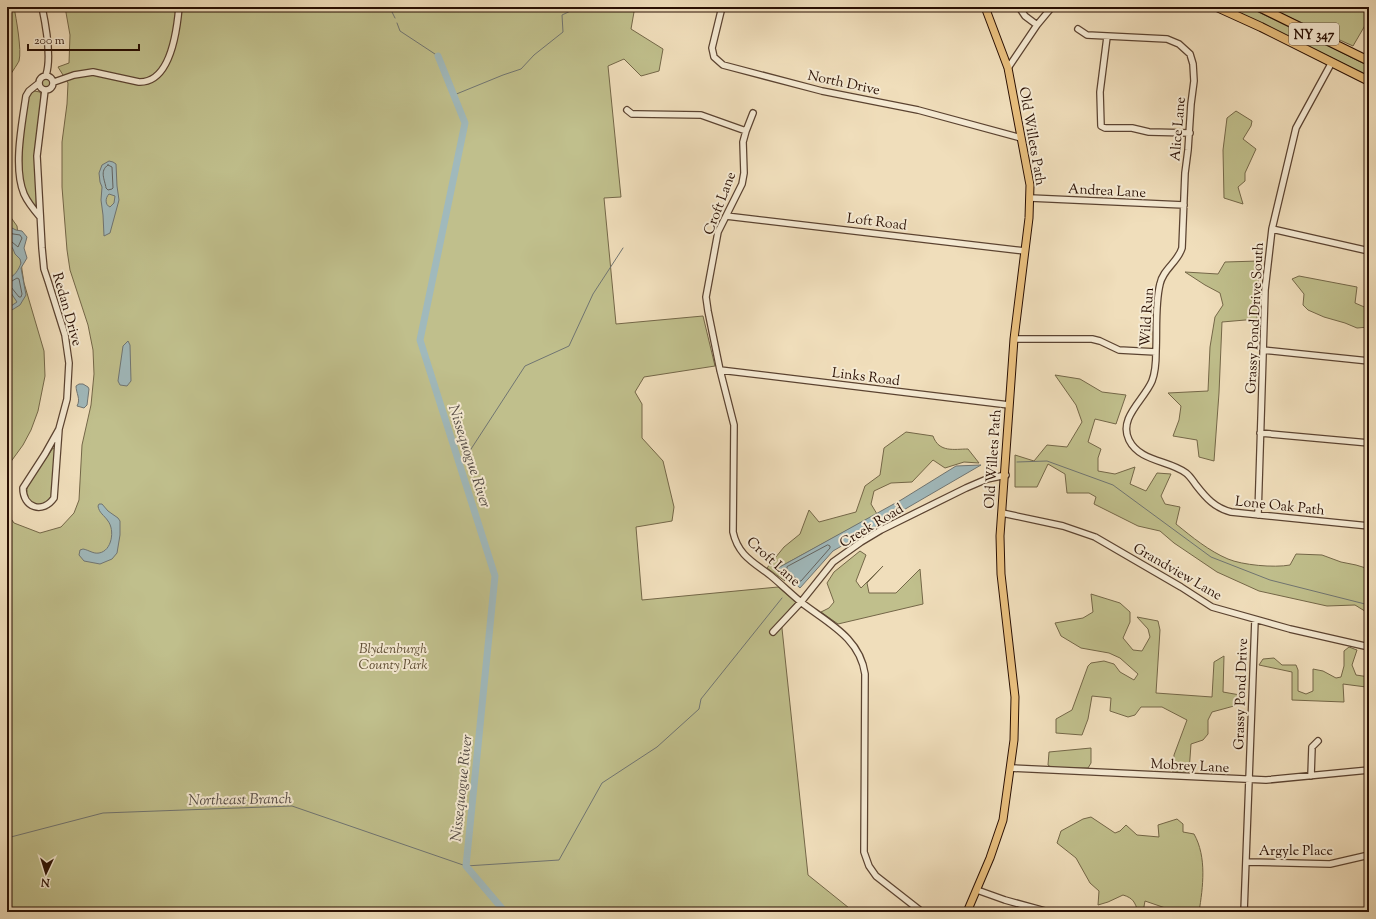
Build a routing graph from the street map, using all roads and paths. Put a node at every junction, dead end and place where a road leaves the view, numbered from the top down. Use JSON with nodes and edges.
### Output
{"nodes":[{"id":1,"x":179,"y":7,"type":"edge"},
{"id":2,"x":722,"y":7,"type":"edge"},
{"id":3,"x":985,"y":7,"type":"edge"},
{"id":4,"x":1019,"y":7,"type":"edge"},
{"id":5,"x":1052,"y":7,"type":"edge"},
{"id":6,"x":1217,"y":7,"type":"edge"},
{"id":7,"x":1259,"y":7,"type":"edge"},
{"id":8,"x":41,"y":10,"type":"edge"},
{"id":9,"x":1037,"y":25,"type":"junction"},
{"id":10,"x":1078,"y":29,"type":"dead end"},
{"id":11,"x":1107,"y":37,"type":"junction"},
{"id":12,"x":1369,"y":60,"type":"edge"},
{"id":13,"x":1332,"y":62,"type":"junction"},
{"id":14,"x":1008,"y":68,"type":"junction"},
{"id":15,"x":46,"y":75,"type":"junction"},
{"id":16,"x":1369,"y":81,"type":"edge"},
{"id":17,"x":54,"y":82,"type":"junction"},
{"id":18,"x":39,"y":83,"type":"junction"},
{"id":19,"x":45,"y":90,"type":"junction"},
{"id":20,"x":626,"y":110,"type":"dead end"},
{"id":21,"x":753,"y":113,"type":"dead end"},
{"id":22,"x":746,"y":132,"type":"junction"},
{"id":23,"x":1190,"y":133,"type":"junction"},
{"id":24,"x":1021,"y":138,"type":"junction"},
{"id":25,"x":1030,"y":198,"type":"junction"},
{"id":26,"x":1184,"y":205,"type":"junction"},
{"id":27,"x":726,"y":216,"type":"junction"},
{"id":28,"x":40,"y":218,"type":"junction"},
{"id":29,"x":1272,"y":229,"type":"junction"},
{"id":30,"x":1369,"y":251,"type":"edge"},
{"id":31,"x":1025,"y":252,"type":"junction"},
{"id":32,"x":1014,"y":340,"type":"junction"},
{"id":33,"x":1263,"y":350,"type":"junction"},
{"id":34,"x":1156,"y":352,"type":"junction"},
{"id":35,"x":1369,"y":361,"type":"edge"},
{"id":36,"x":720,"y":370,"type":"junction"},
{"id":37,"x":1148,"y":388,"type":"joint"},
{"id":38,"x":1009,"y":405,"type":"junction"},
{"id":39,"x":59,"y":429,"type":"junction"},
{"id":40,"x":1260,"y":433,"type":"junction"},
{"id":41,"x":1369,"y":444,"type":"edge"},
{"id":42,"x":1006,"y":475,"type":"junction"},
{"id":43,"x":1002,"y":513,"type":"junction"},
{"id":44,"x":1258,"y":515,"type":"junction"},
{"id":45,"x":1369,"y":526,"type":"edge"},
{"id":46,"x":801,"y":602,"type":"junction"},
{"id":47,"x":1255,"y":620,"type":"junction"},
{"id":48,"x":773,"y":632,"type":"dead end"},
{"id":49,"x":1369,"y":647,"type":"edge"},
{"id":50,"x":1318,"y":741,"type":"dead end"},
{"id":51,"x":1010,"y":768,"type":"junction"},
{"id":52,"x":1369,"y":770,"type":"edge"},
{"id":53,"x":1311,"y":776,"type":"junction"},
{"id":54,"x":1248,"y":780,"type":"junction"},
{"id":55,"x":1369,"y":855,"type":"edge"},
{"id":56,"x":1246,"y":862,"type":"junction"},
{"id":57,"x":977,"y":890,"type":"junction"},
{"id":58,"x":922,"y":912,"type":"edge"},
{"id":59,"x":967,"y":912,"type":"edge"},
{"id":60,"x":1049,"y":912,"type":"edge"},
{"id":61,"x":1244,"y":912,"type":"edge"}],
"edges":[{"from":1,"to":17,"type":"street"},
{"from":2,"to":24,"type":"street","name":"North Drive"},
{"from":3,"to":14,"type":"main road","name":"Old Willets Path"},
{"from":4,"to":9,"type":"street"},
{"from":5,"to":9,"type":"street"},
{"from":6,"to":13,"type":"highway","number":"NY 347"},
{"from":7,"to":12,"type":"highway","number":"NY 347"},
{"from":8,"to":15,"type":"street"},
{"from":9,"to":14,"type":"street"},
{"from":10,"to":11,"type":"street"},
{"from":11,"to":23,"type":"street","name":"Alice Lane"},
{"from":11,"to":23,"type":"street"},
{"from":13,"to":16,"type":"highway","number":"NY 347"},
{"from":13,"to":29,"type":"street","name":"Grassy Pond Drive South"},
{"from":14,"to":24,"type":"main road","name":"Old Willets Path"},
{"from":15,"to":17,"type":"street"},
{"from":15,"to":18,"type":"street"},
{"from":17,"to":19,"type":"street"},
{"from":18,"to":19,"type":"street"},
{"from":18,"to":28,"type":"street"},
{"from":19,"to":28,"type":"street","name":"Redan Drive"},
{"from":20,"to":22,"type":"street"},
{"from":21,"to":22,"type":"street","name":"Croft Lane"},
{"from":22,"to":27,"type":"street","name":"Croft Lane"},
{"from":23,"to":26,"type":"street","name":"Alice Lane"},
{"from":24,"to":25,"type":"main road","name":"Old Willets Path"},
{"from":25,"to":26,"type":"street","name":"Andrea Lane"},
{"from":25,"to":31,"type":"main road","name":"Old Willets Path"},
{"from":26,"to":34,"type":"street","name":"Wild Run"},
{"from":27,"to":31,"type":"street","name":"Loft Road"},
{"from":27,"to":36,"type":"street","name":"Croft Lane"},
{"from":28,"to":39,"type":"street","name":"Redan Drive"},
{"from":29,"to":30,"type":"street"},
{"from":29,"to":33,"type":"street","name":"Grassy Pond Drive South"},
{"from":31,"to":32,"type":"main road","name":"Old Willets Path"},
{"from":32,"to":34,"type":"street"},
{"from":32,"to":38,"type":"main road","name":"Old Willets Path"},
{"from":33,"to":35,"type":"street"},
{"from":33,"to":40,"type":"street","name":"Grassy Pond Drive South"},
{"from":34,"to":37,"type":"street","name":"Wild Run"},
{"from":36,"to":38,"type":"street","name":"Links Road"},
{"from":36,"to":46,"type":"street","name":"Croft Lane"},
{"from":37,"to":44,"type":"street","name":"Lone Oak Path"},
{"from":38,"to":42,"type":"main road","name":"Old Willets Path"},
{"from":39,"to":39,"type":"street","name":"Redan Drive"},
{"from":40,"to":41,"type":"street"},
{"from":40,"to":44,"type":"street","name":"Grassy Pond Drive South"},
{"from":42,"to":43,"type":"main road","name":"Old Willets Path"},
{"from":42,"to":46,"type":"street","name":"Creek Road"},
{"from":43,"to":47,"type":"street","name":"Grandview Lane"},
{"from":43,"to":51,"type":"main road","name":"Old Willets Path"},
{"from":44,"to":45,"type":"street","name":"Lone Oak Path"},
{"from":46,"to":48,"type":"street","name":"Creek Road"},
{"from":46,"to":58,"type":"street","name":"Croft Lane"},
{"from":47,"to":49,"type":"street","name":"Grandview Lane"},
{"from":47,"to":54,"type":"street","name":"Grassy Pond Drive"},
{"from":50,"to":53,"type":"street"},
{"from":51,"to":54,"type":"street","name":"Mobrey Lane"},
{"from":51,"to":57,"type":"main road","name":"Old Willets Path"},
{"from":52,"to":53,"type":"street","name":"Mobrey Lane"},
{"from":53,"to":54,"type":"street","name":"Mobrey Lane"},
{"from":54,"to":56,"type":"street","name":"Grassy Pond Drive"},
{"from":55,"to":56,"type":"street","name":"Argyle Place"},
{"from":56,"to":61,"type":"street","name":"Grassy Pond Drive"},
{"from":57,"to":59,"type":"main road","name":"Old Willets Path"},
{"from":57,"to":60,"type":"street"}]}
